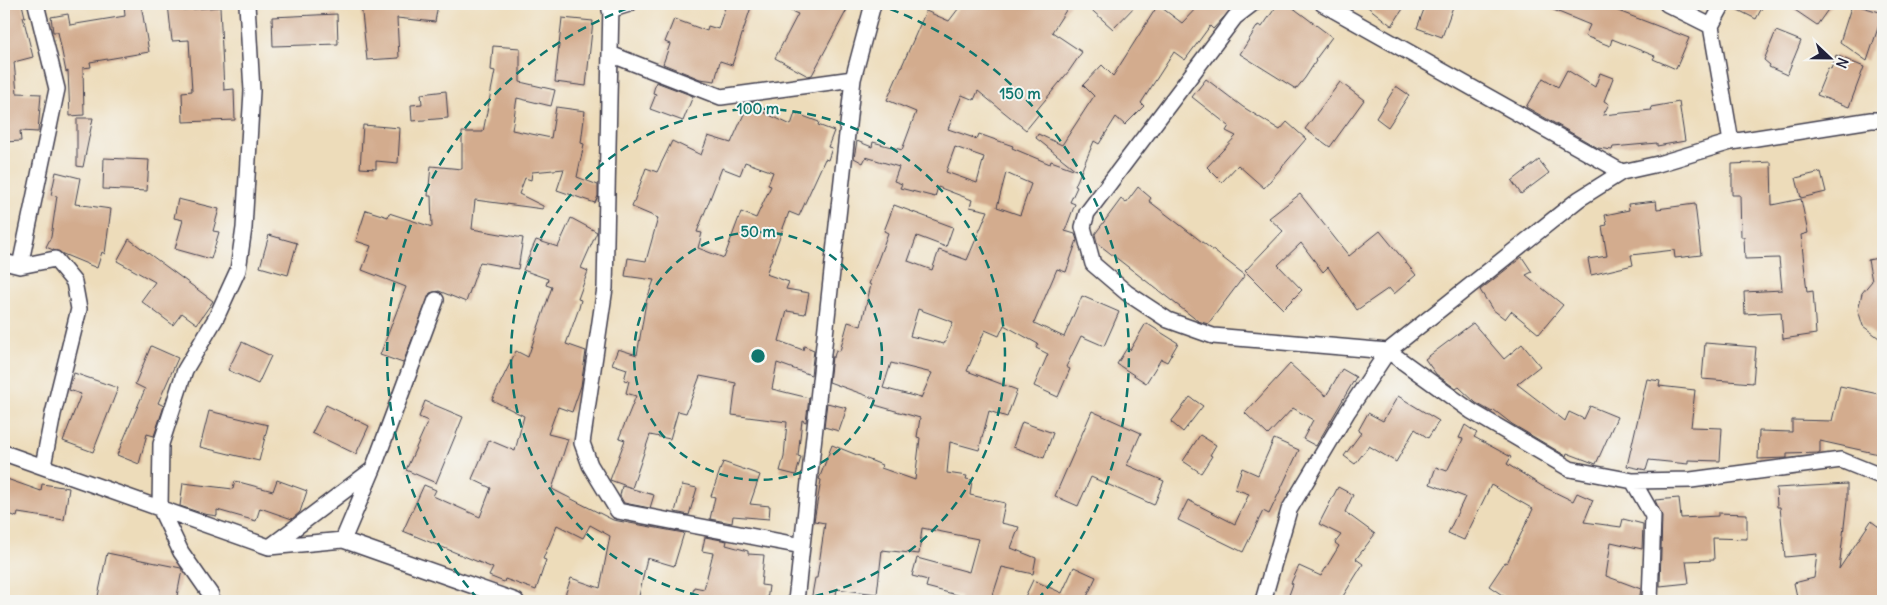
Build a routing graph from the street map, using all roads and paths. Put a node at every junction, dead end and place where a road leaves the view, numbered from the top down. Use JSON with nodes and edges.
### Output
{"nodes":[{"id":1,"x":36,"y":4,"type":"edge"},
{"id":2,"x":247,"y":4,"type":"edge"},
{"id":3,"x":629,"y":4,"type":"edge"},
{"id":4,"x":873,"y":4,"type":"edge"},
{"id":5,"x":1252,"y":4,"type":"edge"},
{"id":6,"x":1322,"y":4,"type":"edge"},
{"id":7,"x":1667,"y":4,"type":"edge"},
{"id":8,"x":1723,"y":4,"type":"edge"},
{"id":9,"x":611,"y":7,"type":"edge"},
{"id":10,"x":1711,"y":26,"type":"junction"},
{"id":11,"x":610,"y":54,"type":"junction"},
{"id":12,"x":853,"y":79,"type":"junction"},
{"id":13,"x":1883,"y":120,"type":"edge"},
{"id":14,"x":1731,"y":142,"type":"junction"},
{"id":15,"x":1622,"y":172,"type":"junction"},
{"id":16,"x":4,"y":262,"type":"edge"},
{"id":17,"x":20,"y":266,"type":"junction"},
{"id":18,"x":436,"y":300,"type":"dead end"},
{"id":19,"x":1388,"y":351,"type":"junction"},
{"id":20,"x":4,"y":453,"type":"edge"},
{"id":21,"x":43,"y":466,"type":"junction"},
{"id":22,"x":373,"y":469,"type":"junction"},
{"id":23,"x":1883,"y":478,"type":"edge"},
{"id":24,"x":1633,"y":481,"type":"junction"},
{"id":25,"x":160,"y":508,"type":"junction"},
{"id":26,"x":343,"y":540,"type":"junction"},
{"id":27,"x":802,"y":546,"type":"junction"},
{"id":28,"x":269,"y":547,"type":"junction"},
{"id":29,"x":210,"y":601,"type":"edge"},
{"id":30,"x":516,"y":601,"type":"edge"},
{"id":31,"x":796,"y":601,"type":"edge"},
{"id":32,"x":1262,"y":601,"type":"edge"},
{"id":33,"x":1650,"y":601,"type":"edge"}],
"edges":[{"from":1,"to":17,"type":"street"},
{"from":2,"to":25,"type":"street"},
{"from":3,"to":9,"type":"street"},
{"from":4,"to":12,"type":"street"},
{"from":5,"to":19,"type":"street"},
{"from":6,"to":15,"type":"street"},
{"from":7,"to":10,"type":"street"},
{"from":8,"to":10,"type":"street"},
{"from":9,"to":11,"type":"street"},
{"from":10,"to":14,"type":"street"},
{"from":11,"to":12,"type":"street"},
{"from":11,"to":27,"type":"street"},
{"from":12,"to":27,"type":"street"},
{"from":13,"to":14,"type":"street"},
{"from":14,"to":15,"type":"street"},
{"from":15,"to":19,"type":"street"},
{"from":16,"to":17,"type":"street"},
{"from":17,"to":21,"type":"street"},
{"from":18,"to":22,"type":"street"},
{"from":19,"to":24,"type":"street"},
{"from":19,"to":32,"type":"street"},
{"from":20,"to":21,"type":"street"},
{"from":21,"to":25,"type":"street"},
{"from":22,"to":26,"type":"street"},
{"from":22,"to":28,"type":"street"},
{"from":23,"to":24,"type":"street"},
{"from":24,"to":33,"type":"street"},
{"from":25,"to":28,"type":"street"},
{"from":25,"to":29,"type":"street"},
{"from":26,"to":28,"type":"street"},
{"from":26,"to":30,"type":"street"},
{"from":27,"to":31,"type":"street"}]}
